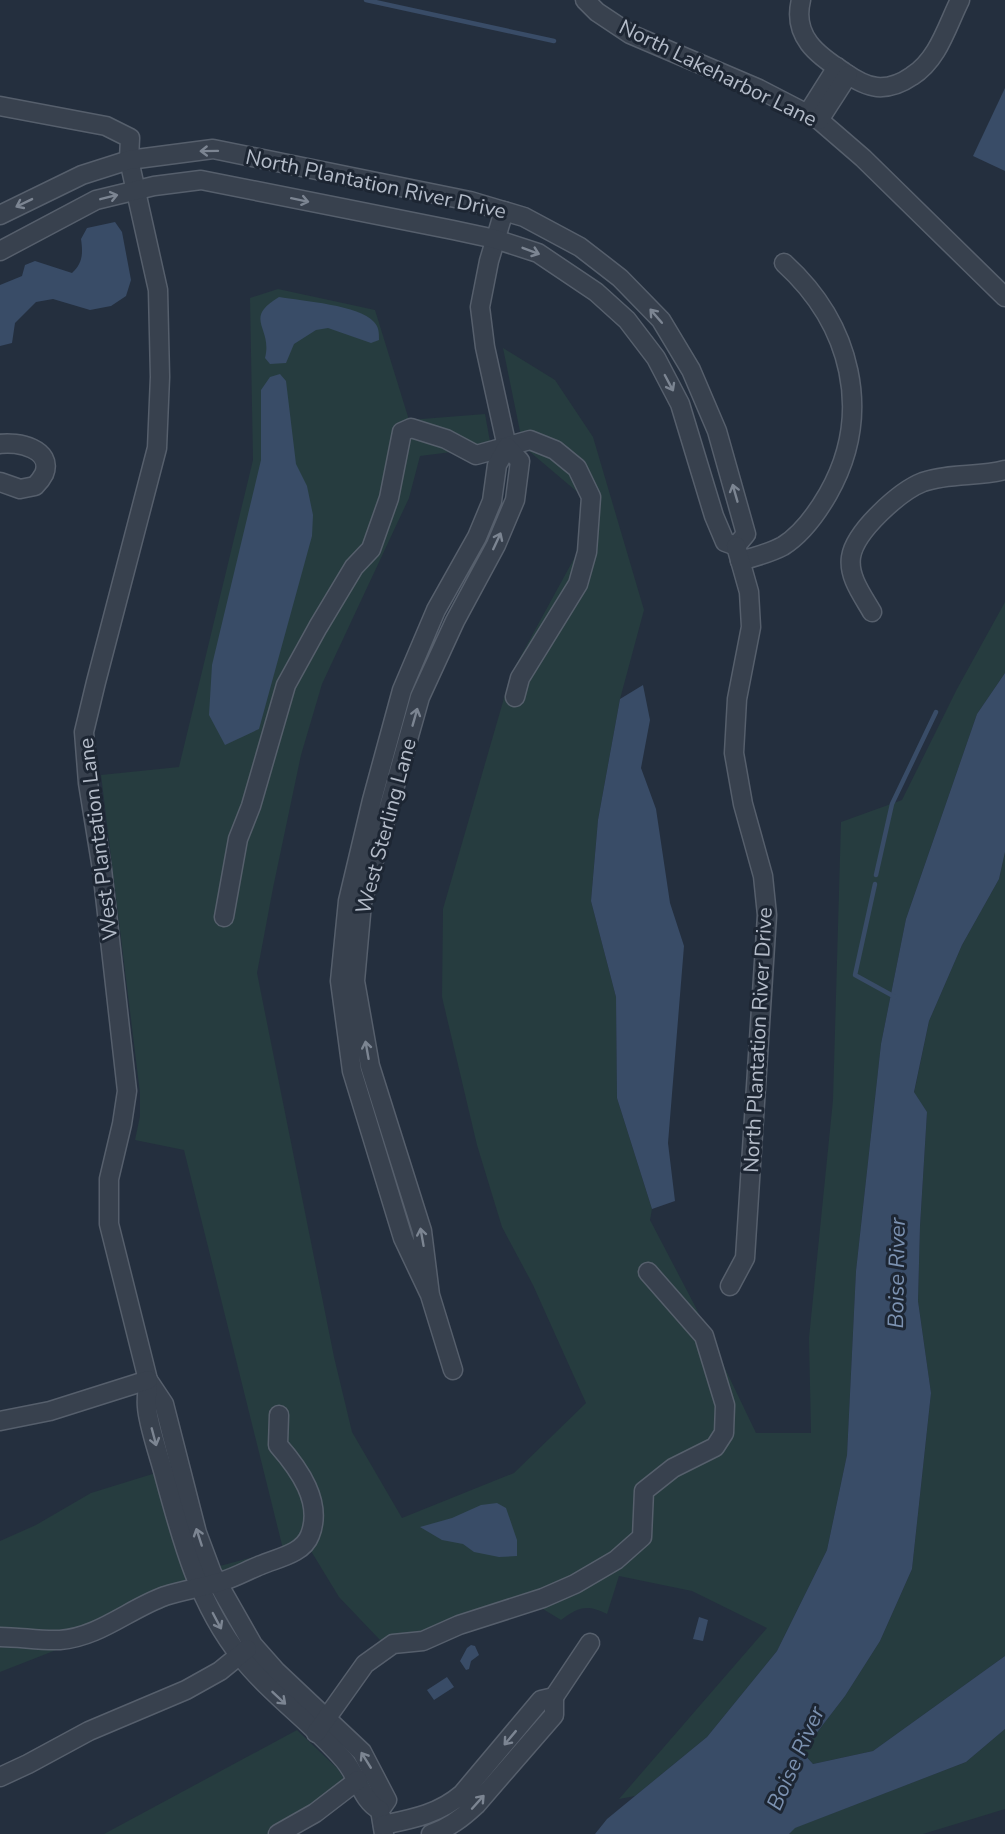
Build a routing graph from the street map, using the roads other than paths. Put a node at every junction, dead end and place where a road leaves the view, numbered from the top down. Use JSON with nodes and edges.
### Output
{"nodes":[{"id":1,"x":585,"y":0,"type":"edge"},
{"id":2,"x":801,"y":0,"type":"edge"},
{"id":3,"x":960,"y":0,"type":"edge"},
{"id":4,"x":842,"y":71,"type":"junction"},
{"id":5,"x":0,"y":106,"type":"edge"},
{"id":6,"x":814,"y":117,"type":"junction"},
{"id":7,"x":129,"y":160,"type":"junction"},
{"id":8,"x":137,"y":190,"type":"junction"},
{"id":9,"x":504,"y":211,"type":"junction"},
{"id":10,"x":0,"y":215,"type":"edge"},
{"id":11,"x":495,"y":239,"type":"junction"},
{"id":12,"x":0,"y":250,"type":"edge"},
{"id":13,"x":784,"y":263,"type":"dead end"},
{"id":14,"x":1005,"y":297,"type":"edge"},
{"id":15,"x":0,"y":444,"type":"edge"},
{"id":16,"x":507,"y":447,"type":"junction"},
{"id":17,"x":1005,"y":470,"type":"edge"},
{"id":18,"x":0,"y":482,"type":"edge"},
{"id":19,"x":738,"y":554,"type":"junction"},
{"id":20,"x":872,"y":612,"type":"dead end"},
{"id":21,"x":515,"y":697,"type":"dead end"},
{"id":22,"x":224,"y":917,"type":"dead end"},
{"id":23,"x":648,"y":1272,"type":"dead end"},
{"id":24,"x":730,"y":1286,"type":"dead end"},
{"id":25,"x":453,"y":1370,"type":"dead end"},
{"id":26,"x":148,"y":1380,"type":"junction"},
{"id":27,"x":279,"y":1415,"type":"dead end"},
{"id":28,"x":0,"y":1421,"type":"edge"},
{"id":29,"x":208,"y":1585,"type":"junction"},
{"id":30,"x":0,"y":1637,"type":"edge"},
{"id":31,"x":590,"y":1643,"type":"dead end"},
{"id":32,"x":246,"y":1650,"type":"junction"},
{"id":33,"x":554,"y":1697,"type":"junction"},
{"id":34,"x":327,"y":1718,"type":"junction"},
{"id":35,"x":316,"y":1733,"type":"junction"},
{"id":36,"x":0,"y":1777,"type":"edge"},
{"id":37,"x":358,"y":1780,"type":"junction"},
{"id":38,"x":382,"y":1823,"type":"edge"},
{"id":39,"x":278,"y":1834,"type":"edge"},
{"id":40,"x":431,"y":1834,"type":"edge"}],
"edges":[{"from":1,"to":6,"type":"street","name":"North Lakeharbor Lane"},
{"from":2,"to":4,"type":"street"},
{"from":3,"to":4,"type":"street"},
{"from":4,"to":6,"type":"street"},
{"from":5,"to":7,"type":"street","name":"West Plantation Lane"},
{"from":6,"to":14,"type":"street","name":"North Lakeharbor Lane"},
{"from":7,"to":8,"type":"street","name":"West Plantation Lane"},
{"from":9,"to":7,"type":"street","name":"North Plantation River Drive","one_way":true},
{"from":7,"to":10,"type":"street","name":"North Plantation River Drive","one_way":true},
{"from":8,"to":11,"type":"street","name":"North Plantation River Drive","one_way":true},
{"from":12,"to":8,"type":"street","name":"North Plantation River Drive","one_way":true},
{"from":8,"to":26,"type":"street","name":"West Plantation Lane"},
{"from":9,"to":11,"type":"street","name":"West Sterling Lane"},
{"from":19,"to":9,"type":"street","name":"North Plantation River Drive","one_way":true},
{"from":11,"to":16,"type":"street","name":"West Sterling Lane"},
{"from":11,"to":19,"type":"street","name":"North Plantation River Drive","one_way":true},
{"from":13,"to":19,"type":"street"},
{"from":15,"to":18,"type":"street"},
{"from":16,"to":21,"type":"street"},
{"from":16,"to":22,"type":"street"},
{"from":16,"to":25,"type":"street","name":"West Sterling Lane"},
{"from":17,"to":20,"type":"street"},
{"from":19,"to":24,"type":"street","name":"North Plantation River Drive"},
{"from":23,"to":34,"type":"street"},
{"from":26,"to":28,"type":"street"},
{"from":26,"to":29,"type":"street","name":"West Plantation Lane"},
{"from":27,"to":29,"type":"street"},
{"from":29,"to":30,"type":"street"},
{"from":29,"to":32,"type":"street","name":"West Plantation Lane"},
{"from":31,"to":33,"type":"street"},
{"from":32,"to":34,"type":"street","name":"West Plantation Lane"},
{"from":32,"to":35,"type":"street","name":"West Plantation Lane","one_way":true},
{"from":32,"to":36,"type":"street"},
{"from":33,"to":38,"type":"street","one_way":true},
{"from":40,"to":33,"type":"street","one_way":true},
{"from":34,"to":35,"type":"street"},
{"from":38,"to":34,"type":"street","name":"West Plantation Lane","one_way":true},
{"from":35,"to":37,"type":"street","name":"West Plantation Lane"},
{"from":37,"to":38,"type":"street","name":"West Plantation Lane"},
{"from":37,"to":39,"type":"street"}]}
